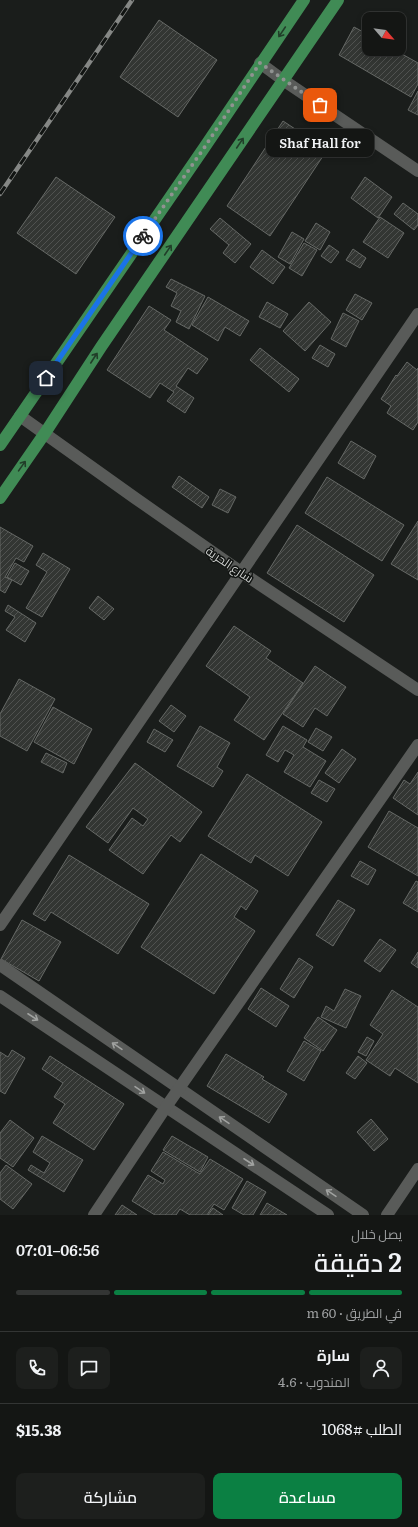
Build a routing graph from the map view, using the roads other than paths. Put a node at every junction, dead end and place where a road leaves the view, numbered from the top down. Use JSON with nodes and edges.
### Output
{"nodes":[{"id":1,"x":304,"y":0,"type":"edge"},
{"id":2,"x":338,"y":0,"type":"edge"},
{"id":3,"x":260,"y":63,"type":"junction"},
{"id":4,"x":282,"y":80,"type":"junction"},
{"id":5,"x":418,"y":171,"type":"edge"},
{"id":6,"x":418,"y":314,"type":"edge"},
{"id":7,"x":20,"y":416,"type":"junction"},
{"id":8,"x":45,"y":433,"type":"junction"},
{"id":9,"x":0,"y":445,"type":"edge"},
{"id":10,"x":0,"y":498,"type":"edge"},
{"id":11,"x":241,"y":572,"type":"junction"},
{"id":12,"x":418,"y":690,"type":"edge"},
{"id":13,"x":418,"y":745,"type":"edge"},
{"id":14,"x":0,"y":925,"type":"edge"},
{"id":15,"x":0,"y":965,"type":"edge"},
{"id":16,"x":0,"y":996,"type":"edge"},
{"id":17,"x":179,"y":1089,"type":"junction"},
{"id":18,"x":166,"y":1107,"type":"junction"},
{"id":19,"x":418,"y":1169,"type":"edge"},
{"id":20,"x":94,"y":1215,"type":"edge"},
{"id":21,"x":328,"y":1215,"type":"edge"},
{"id":22,"x":363,"y":1215,"type":"edge"},
{"id":23,"x":387,"y":1215,"type":"edge"}],
"edges":[{"from":1,"to":3,"type":"main road","one_way":true},
{"from":2,"to":4,"type":"main road"},
{"from":3,"to":4,"type":"street"},
{"from":3,"to":7,"type":"main road"},
{"from":4,"to":5,"type":"street"},
{"from":8,"to":4,"type":"main road","one_way":true},
{"from":6,"to":11,"type":"street"},
{"from":7,"to":8,"type":"street","name":"شارع الحرية"},
{"from":7,"to":9,"type":"main road"},
{"from":10,"to":8,"type":"main road","one_way":true},
{"from":8,"to":11,"type":"street","name":"شارع الحرية"},
{"from":11,"to":12,"type":"street","name":"شارع الحرية"},
{"from":11,"to":14,"type":"street"},
{"from":13,"to":17,"type":"street"},
{"from":17,"to":15,"type":"street","one_way":true},
{"from":16,"to":18,"type":"street","one_way":true},
{"from":17,"to":18,"type":"street"},
{"from":22,"to":17,"type":"street","one_way":true},
{"from":18,"to":20,"type":"street"},
{"from":18,"to":21,"type":"street","one_way":true},
{"from":19,"to":23,"type":"street"}]}
